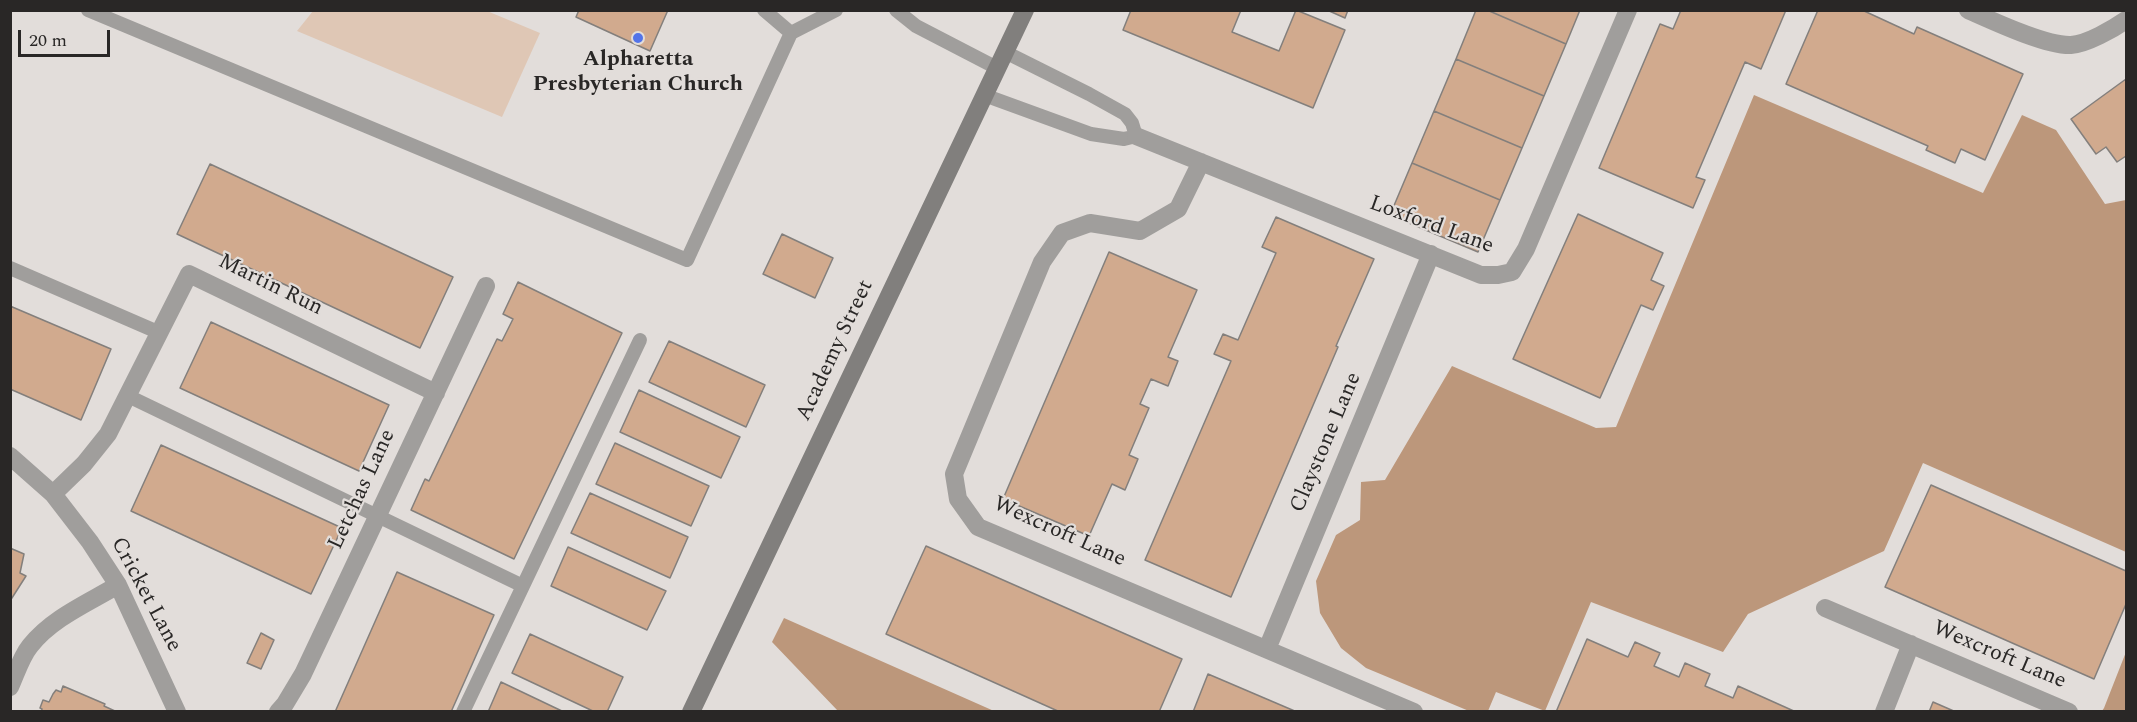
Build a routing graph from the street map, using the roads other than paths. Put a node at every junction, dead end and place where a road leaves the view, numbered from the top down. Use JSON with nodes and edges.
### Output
{"nodes":[{"id":1,"x":88,"y":10,"type":"edge"},
{"id":2,"x":764,"y":10,"type":"edge"},
{"id":3,"x":836,"y":10,"type":"edge"},
{"id":4,"x":896,"y":10,"type":"edge"},
{"id":5,"x":1025,"y":10,"type":"edge"},
{"id":6,"x":1628,"y":10,"type":"edge"},
{"id":7,"x":1968,"y":10,"type":"edge"},
{"id":8,"x":2127,"y":20,"type":"edge"},
{"id":9,"x":791,"y":33,"type":"junction"},
{"id":10,"x":1001,"y":60,"type":"junction"},
{"id":11,"x":984,"y":95,"type":"junction"},
{"id":12,"x":1136,"y":135,"type":"junction"},
{"id":13,"x":1201,"y":162,"type":"junction"},
{"id":14,"x":1431,"y":254,"type":"junction"},
{"id":15,"x":10,"y":268,"type":"edge"},
{"id":16,"x":486,"y":286,"type":"dead end"},
{"id":17,"x":160,"y":333,"type":"junction"},
{"id":18,"x":640,"y":340,"type":"dead end"},
{"id":19,"x":436,"y":393,"type":"junction"},
{"id":20,"x":128,"y":396,"type":"junction"},
{"id":21,"x":10,"y":456,"type":"edge"},
{"id":22,"x":53,"y":494,"type":"junction"},
{"id":23,"x":377,"y":516,"type":"junction"},
{"id":24,"x":118,"y":585,"type":"junction"},
{"id":25,"x":523,"y":586,"type":"junction"},
{"id":26,"x":1824,"y":608,"type":"dead end"},
{"id":27,"x":1911,"y":644,"type":"junction"},
{"id":28,"x":1267,"y":649,"type":"junction"},
{"id":29,"x":10,"y":687,"type":"edge"},
{"id":30,"x":177,"y":711,"type":"edge"},
{"id":31,"x":278,"y":711,"type":"edge"},
{"id":32,"x":463,"y":711,"type":"edge"},
{"id":33,"x":691,"y":711,"type":"edge"},
{"id":34,"x":1414,"y":711,"type":"edge"},
{"id":35,"x":1884,"y":711,"type":"edge"},
{"id":36,"x":2069,"y":711,"type":"edge"}],
"edges":[{"from":1,"to":9,"type":"lane"},
{"from":2,"to":9,"type":"lane"},
{"from":3,"to":9,"type":"lane"},
{"from":4,"to":10,"type":"lane"},
{"from":5,"to":10,"type":"street","name":"Academy Street"},
{"from":6,"to":14,"type":"street","name":"Loxford Lane"},
{"from":7,"to":8,"type":"street"},
{"from":10,"to":11,"type":"street","name":"Academy Street"},
{"from":10,"to":12,"type":"lane"},
{"from":11,"to":12,"type":"lane"},
{"from":11,"to":33,"type":"street","name":"Academy Street"},
{"from":12,"to":13,"type":"street","name":"Loxford Lane"},
{"from":13,"to":14,"type":"street","name":"Loxford Lane"},
{"from":13,"to":28,"type":"street","name":"Wexcroft Lane"},
{"from":14,"to":28,"type":"street","name":"Claystone Lane"},
{"from":15,"to":17,"type":"lane"},
{"from":16,"to":19,"type":"street","name":"Letchas Lane"},
{"from":17,"to":19,"type":"street","name":"Martin Run"},
{"from":17,"to":20,"type":"street","name":"Martin Run"},
{"from":18,"to":25,"type":"lane"},
{"from":19,"to":23,"type":"street","name":"Letchas Lane"},
{"from":20,"to":22,"type":"street","name":"Martin Run"},
{"from":20,"to":23,"type":"lane"},
{"from":21,"to":22,"type":"street","name":"Cricket Lane"},
{"from":22,"to":24,"type":"street","name":"Cricket Lane"},
{"from":23,"to":25,"type":"lane"},
{"from":23,"to":31,"type":"street","name":"Letchas Lane"},
{"from":24,"to":29,"type":"street"},
{"from":24,"to":30,"type":"street","name":"Cricket Lane"},
{"from":25,"to":32,"type":"lane"},
{"from":26,"to":27,"type":"street","name":"Wexcroft Lane"},
{"from":27,"to":35,"type":"street","name":"Wexcroft Lane"},
{"from":27,"to":36,"type":"street","name":"Wexcroft Lane"},
{"from":28,"to":34,"type":"street","name":"Wexcroft Lane"}]}
